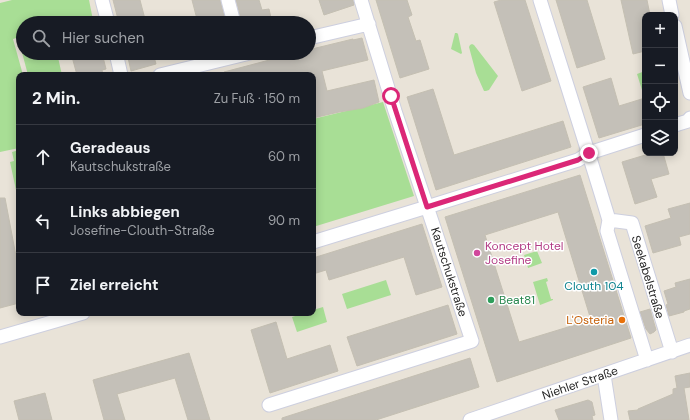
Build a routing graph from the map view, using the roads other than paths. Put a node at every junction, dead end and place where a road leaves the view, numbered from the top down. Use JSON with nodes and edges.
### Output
{"nodes":[{"id":1,"x":102,"y":0,"type":"edge"},
{"id":2,"x":228,"y":0,"type":"edge"},
{"id":3,"x":361,"y":0,"type":"edge"},
{"id":4,"x":540,"y":0,"type":"edge"},
{"id":5,"x":669,"y":0,"type":"edge"},
{"id":6,"x":671,"y":12,"type":"edge"},
{"id":7,"x":106,"y":16,"type":"edge"},
{"id":8,"x":232,"y":16,"type":"edge"},
{"id":9,"x":369,"y":24,"type":"junction"},
{"id":10,"x":316,"y":36,"type":"edge"},
{"id":11,"x":678,"y":39,"type":"edge"},
{"id":12,"x":118,"y":60,"type":"edge"},
{"id":13,"x":220,"y":60,"type":"edge"},
{"id":14,"x":120,"y":72,"type":"edge"},
{"id":15,"x":172,"y":72,"type":"edge"},
{"id":16,"x":690,"y":92,"type":"edge"},
{"id":17,"x":690,"y":118,"type":"edge"},
{"id":18,"x":678,"y":124,"type":"edge"},
{"id":19,"x":642,"y":136,"type":"edge"},
{"id":20,"x":589,"y":153,"type":"junction"},
{"id":21,"x":427,"y":207,"type":"junction"},
{"id":22,"x":609,"y":220,"type":"junction"},
{"id":23,"x":316,"y":241,"type":"edge"},
{"id":24,"x":73,"y":316,"type":"edge"},
{"id":25,"x":0,"y":337,"type":"edge"},
{"id":26,"x":690,"y":345,"type":"edge"},
{"id":27,"x":672,"y":352,"type":"junction"},
{"id":28,"x":647,"y":360,"type":"junction"},
{"id":29,"x":604,"y":375,"type":"junction"},
{"id":30,"x":269,"y":405,"type":"dead end"},
{"id":31,"x":470,"y":420,"type":"edge"},
{"id":32,"x":611,"y":420,"type":"edge"}],
"edges":[{"from":1,"to":7,"type":"street"},
{"from":2,"to":8,"type":"street"},
{"from":3,"to":9,"type":"street","name":"Kautschukstraße"},
{"from":4,"to":20,"type":"street","name":"Seekabelstraße"},
{"from":5,"to":6,"type":"street"},
{"from":9,"to":10,"type":"street"},
{"from":9,"to":21,"type":"street","name":"Kautschukstraße"},
{"from":11,"to":16,"type":"street"},
{"from":12,"to":14,"type":"street"},
{"from":13,"to":15,"type":"street"},
{"from":17,"to":18,"type":"street"},
{"from":19,"to":20,"type":"street"},
{"from":20,"to":21,"type":"street"},
{"from":20,"to":22,"type":"street","name":"Seekabelstraße"},
{"from":21,"to":23,"type":"street"},
{"from":21,"to":30,"type":"street","name":"Kautschukstraße"},
{"from":22,"to":27,"type":"street","name":"Seekabelstraße"},
{"from":22,"to":28,"type":"street","name":"Seekabelstraße"},
{"from":24,"to":25,"type":"street"},
{"from":26,"to":27,"type":"street","name":"Niehler Straße"},
{"from":27,"to":28,"type":"street","name":"Niehler Straße"},
{"from":28,"to":29,"type":"street","name":"Niehler Straße"},
{"from":29,"to":31,"type":"street","name":"Niehler Straße"},
{"from":29,"to":32,"type":"street"}]}
